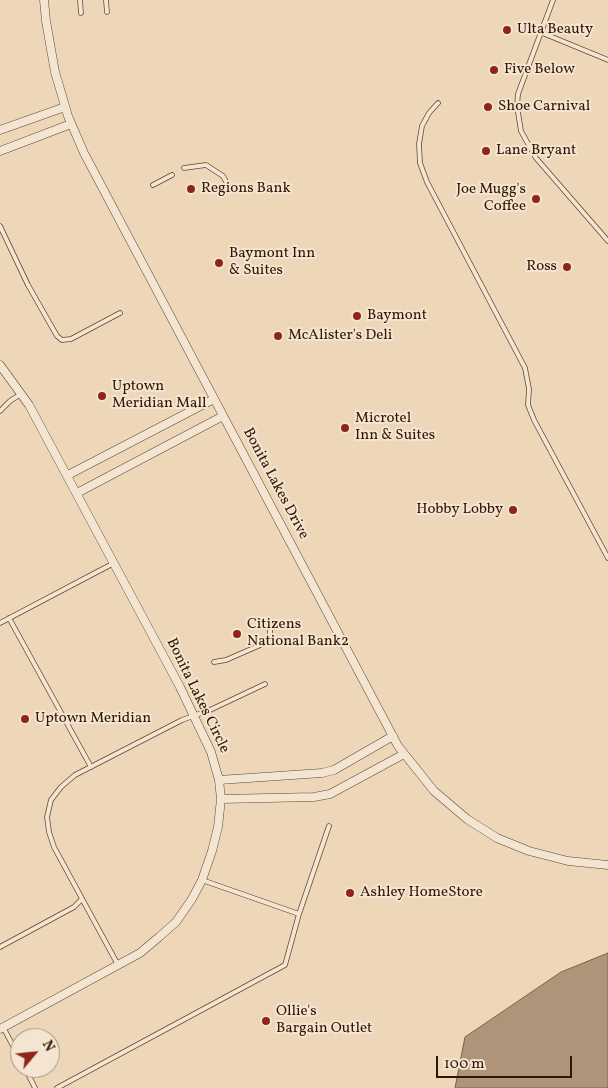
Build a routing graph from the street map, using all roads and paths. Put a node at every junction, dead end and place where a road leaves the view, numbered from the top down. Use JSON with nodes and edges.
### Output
{"nodes":[{"id":1,"x":44,"y":0,"type":"edge"},
{"id":2,"x":80,"y":0,"type":"edge"},
{"id":3,"x":106,"y":0,"type":"edge"},
{"id":4,"x":553,"y":0,"type":"edge"},
{"id":5,"x":107,"y":12,"type":"dead end"},
{"id":6,"x":81,"y":13,"type":"dead end"},
{"id":7,"x":540,"y":32,"type":"junction"},
{"id":8,"x":608,"y":60,"type":"edge"},
{"id":9,"x":438,"y":103,"type":"dead end"},
{"id":10,"x":65,"y":106,"type":"junction"},
{"id":11,"x":71,"y":124,"type":"junction"},
{"id":12,"x":0,"y":130,"type":"edge"},
{"id":13,"x":0,"y":151,"type":"edge"},
{"id":14,"x":184,"y":168,"type":"dead end"},
{"id":15,"x":172,"y":175,"type":"dead end"},
{"id":16,"x":153,"y":184,"type":"dead end"},
{"id":17,"x":228,"y":187,"type":"dead end"},
{"id":18,"x":0,"y":226,"type":"edge"},
{"id":19,"x":608,"y":241,"type":"edge"},
{"id":20,"x":120,"y":313,"type":"dead end"},
{"id":21,"x":0,"y":365,"type":"edge"},
{"id":22,"x":22,"y":394,"type":"junction"},
{"id":23,"x":214,"y":399,"type":"junction"},
{"id":24,"x":0,"y":411,"type":"edge"},
{"id":25,"x":223,"y":416,"type":"junction"},
{"id":26,"x":68,"y":476,"type":"junction"},
{"id":27,"x":77,"y":493,"type":"junction"},
{"id":28,"x":608,"y":558,"type":"edge"},
{"id":29,"x":114,"y":563,"type":"junction"},
{"id":30,"x":9,"y":618,"type":"junction"},
{"id":31,"x":0,"y":623,"type":"edge"},
{"id":32,"x":270,"y":627,"type":"dead end"},
{"id":33,"x":214,"y":662,"type":"dead end"},
{"id":34,"x":265,"y":684,"type":"dead end"},
{"id":35,"x":194,"y":716,"type":"junction"},
{"id":36,"x":393,"y":736,"type":"junction"},
{"id":37,"x":404,"y":754,"type":"junction"},
{"id":38,"x":91,"y":767,"type":"junction"},
{"id":39,"x":219,"y":780,"type":"junction"},
{"id":40,"x":221,"y":799,"type":"junction"},
{"id":41,"x":329,"y":826,"type":"dead end"},
{"id":42,"x":608,"y":865,"type":"edge"},
{"id":43,"x":202,"y":880,"type":"junction"},
{"id":44,"x":82,"y":898,"type":"junction"},
{"id":45,"x":299,"y":914,"type":"junction"},
{"id":46,"x":0,"y":946,"type":"edge"},
{"id":47,"x":118,"y":965,"type":"junction"},
{"id":48,"x":1,"y":1028,"type":"edge"},
{"id":49,"x":10,"y":1043,"type":"edge"},
{"id":50,"x":57,"y":1088,"type":"edge"}],
"edges":[{"from":1,"to":10,"type":"street","name":"Bonita Lakes Drive"},
{"from":2,"to":6,"type":"lane"},
{"from":3,"to":5,"type":"lane"},
{"from":4,"to":7,"type":"lane"},
{"from":7,"to":8,"type":"lane"},
{"from":7,"to":19,"type":"lane"},
{"from":9,"to":28,"type":"lane"},
{"from":10,"to":11,"type":"street","name":"Bonita Lakes Drive"},
{"from":10,"to":12,"type":"street"},
{"from":11,"to":13,"type":"street"},
{"from":11,"to":23,"type":"street","name":"Bonita Lakes Drive"},
{"from":14,"to":17,"type":"lane"},
{"from":15,"to":16,"type":"lane"},
{"from":18,"to":20,"type":"lane"},
{"from":21,"to":22,"type":"street","name":"Bonita Lakes Circle"},
{"from":22,"to":24,"type":"lane"},
{"from":22,"to":26,"type":"street","name":"Bonita Lakes Circle"},
{"from":23,"to":25,"type":"street","name":"Bonita Lakes Drive"},
{"from":23,"to":26,"type":"street"},
{"from":25,"to":27,"type":"street"},
{"from":25,"to":36,"type":"street","name":"Bonita Lakes Drive"},
{"from":26,"to":27,"type":"street","name":"Bonita Lakes Circle"},
{"from":27,"to":29,"type":"street","name":"Bonita Lakes Circle"},
{"from":29,"to":30,"type":"lane"},
{"from":29,"to":35,"type":"street","name":"Bonita Lakes Circle"},
{"from":30,"to":31,"type":"lane"},
{"from":30,"to":38,"type":"lane"},
{"from":32,"to":33,"type":"lane"},
{"from":34,"to":35,"type":"lane"},
{"from":35,"to":38,"type":"lane"},
{"from":35,"to":39,"type":"street","name":"Bonita Lakes Circle"},
{"from":36,"to":37,"type":"street","name":"Bonita Lakes Drive"},
{"from":36,"to":39,"type":"street"},
{"from":37,"to":40,"type":"street"},
{"from":37,"to":42,"type":"street","name":"Bonita Lakes Drive"},
{"from":38,"to":44,"type":"lane"},
{"from":39,"to":40,"type":"street","name":"Bonita Lakes Circle"},
{"from":40,"to":43,"type":"street","name":"Bonita Lakes Circle"},
{"from":41,"to":45,"type":"lane"},
{"from":43,"to":45,"type":"lane"},
{"from":43,"to":47,"type":"street","name":"Bonita Lakes Circle"},
{"from":44,"to":46,"type":"lane"},
{"from":44,"to":47,"type":"lane"},
{"from":45,"to":50,"type":"lane"},
{"from":47,"to":48,"type":"street","name":"Bonita Lakes Circle"},
{"from":48,"to":49,"type":"lane"}]}
